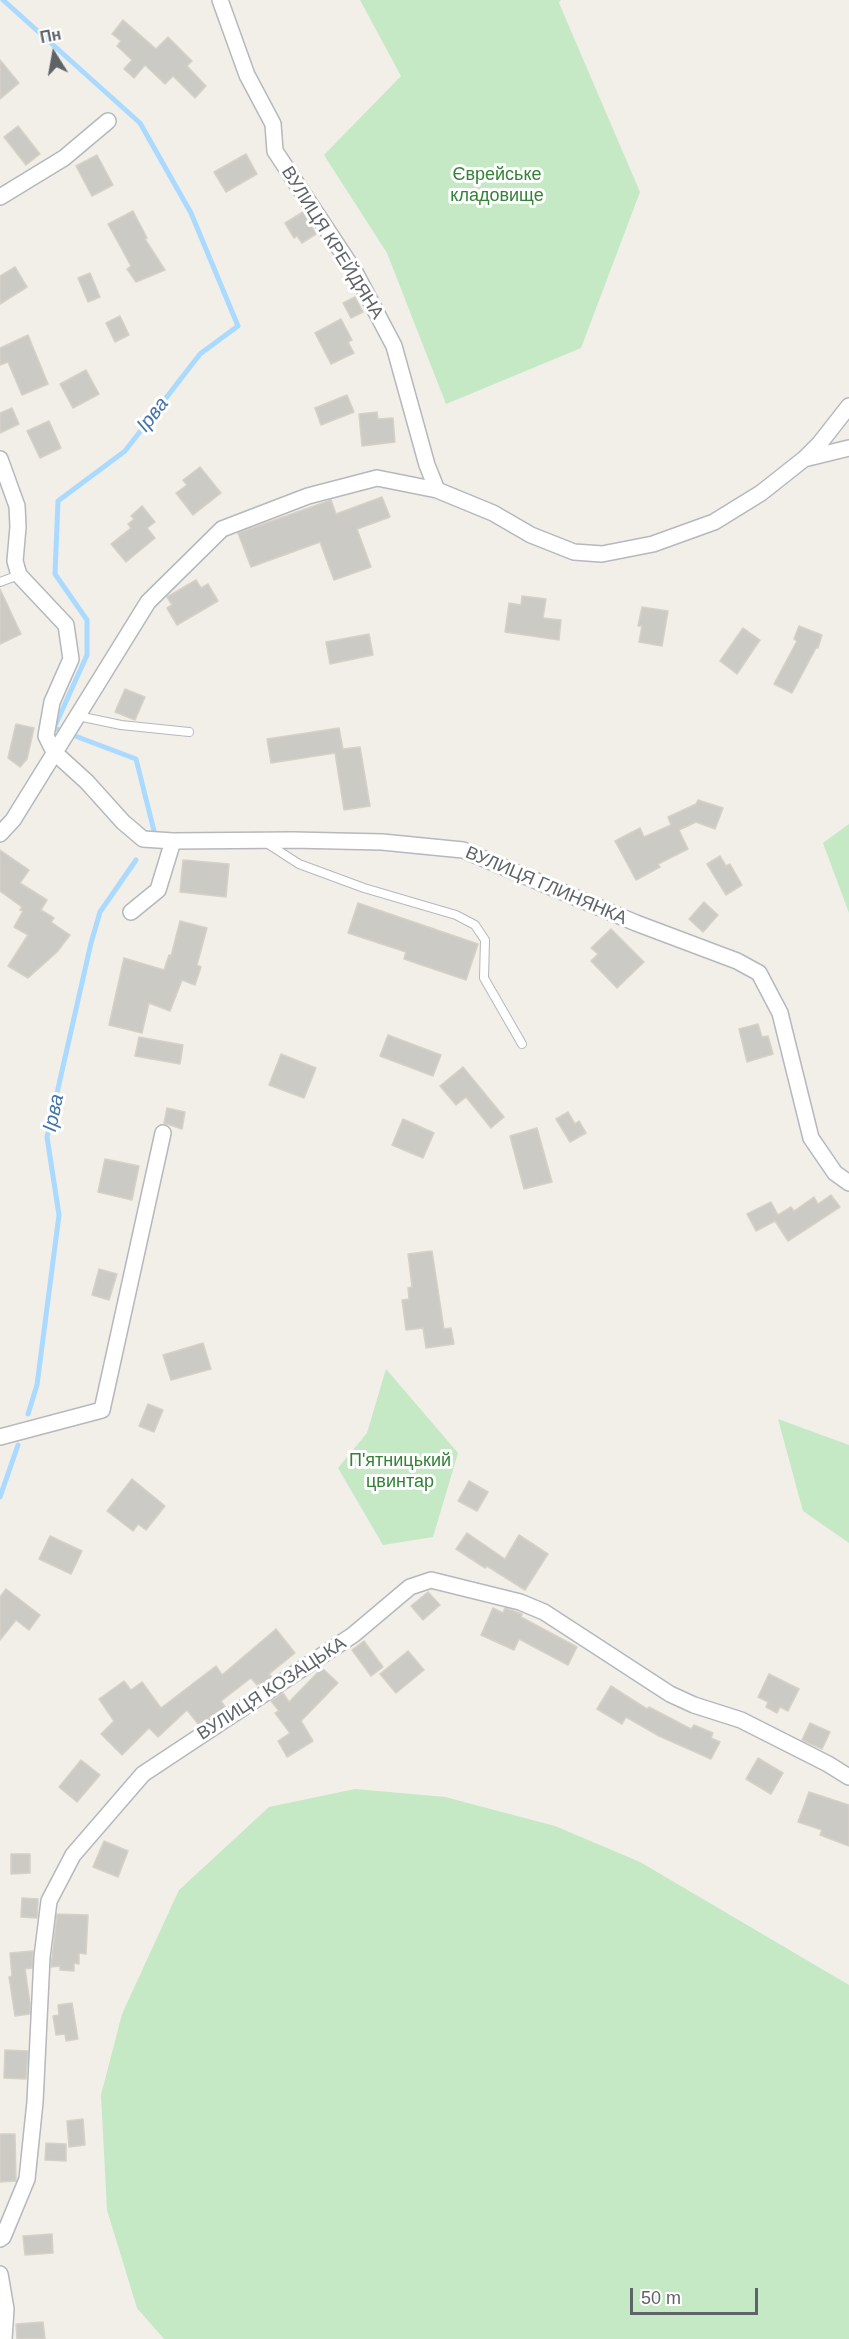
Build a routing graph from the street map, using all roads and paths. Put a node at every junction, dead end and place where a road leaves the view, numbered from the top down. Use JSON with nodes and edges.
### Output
{"nodes":[{"id":1,"x":220,"y":0,"type":"edge"},
{"id":2,"x":108,"y":121,"type":"dead end"},
{"id":3,"x":0,"y":197,"type":"edge"},
{"id":4,"x":849,"y":406,"type":"edge"},
{"id":5,"x":849,"y":448,"type":"edge"},
{"id":6,"x":0,"y":459,"type":"edge"},
{"id":7,"x":804,"y":459,"type":"junction"},
{"id":8,"x":437,"y":490,"type":"junction"},
{"id":9,"x":19,"y":575,"type":"junction"},
{"id":10,"x":0,"y":582,"type":"edge"},
{"id":11,"x":78,"y":716,"type":"junction"},
{"id":12,"x":189,"y":732,"type":"dead end"},
{"id":13,"x":57,"y":747,"type":"junction"},
{"id":14,"x":0,"y":834,"type":"edge"},
{"id":15,"x":262,"y":840,"type":"junction"},
{"id":16,"x":173,"y":841,"type":"junction"},
{"id":17,"x":131,"y":912,"type":"dead end"},
{"id":18,"x":522,"y":1044,"type":"dead end"},
{"id":19,"x":163,"y":1133,"type":"dead end"},
{"id":20,"x":849,"y":1183,"type":"edge"},
{"id":21,"x":0,"y":1437,"type":"edge"},
{"id":22,"x":849,"y":1777,"type":"edge"},
{"id":23,"x":0,"y":2239,"type":"edge"},
{"id":24,"x":0,"y":2274,"type":"edge"},
{"id":25,"x":4,"y":2339,"type":"edge"}],
"edges":[{"from":1,"to":8,"type":"street","name":"ВУЛИЦЯ КРЕЙДЯНА"},
{"from":2,"to":3,"type":"street"},
{"from":4,"to":7,"type":"street"},
{"from":5,"to":7,"type":"street"},
{"from":6,"to":9,"type":"street"},
{"from":7,"to":8,"type":"street"},
{"from":8,"to":11,"type":"street"},
{"from":9,"to":10,"type":"lane"},
{"from":9,"to":13,"type":"street"},
{"from":11,"to":12,"type":"lane"},
{"from":11,"to":13,"type":"street"},
{"from":13,"to":14,"type":"street"},
{"from":13,"to":16,"type":"street","name":"ВУЛИЦЯ ГЛИНЯНКА"},
{"from":15,"to":16,"type":"street","name":"ВУЛИЦЯ ГЛИНЯНКА"},
{"from":15,"to":18,"type":"lane"},
{"from":15,"to":20,"type":"street","name":"ВУЛИЦЯ ГЛИНЯНКА"},
{"from":16,"to":17,"type":"street"},
{"from":19,"to":21,"type":"street"},
{"from":22,"to":23,"type":"street","name":"ВУЛИЦЯ КОЗАЦЬКА"},
{"from":24,"to":25,"type":"street"}]}
